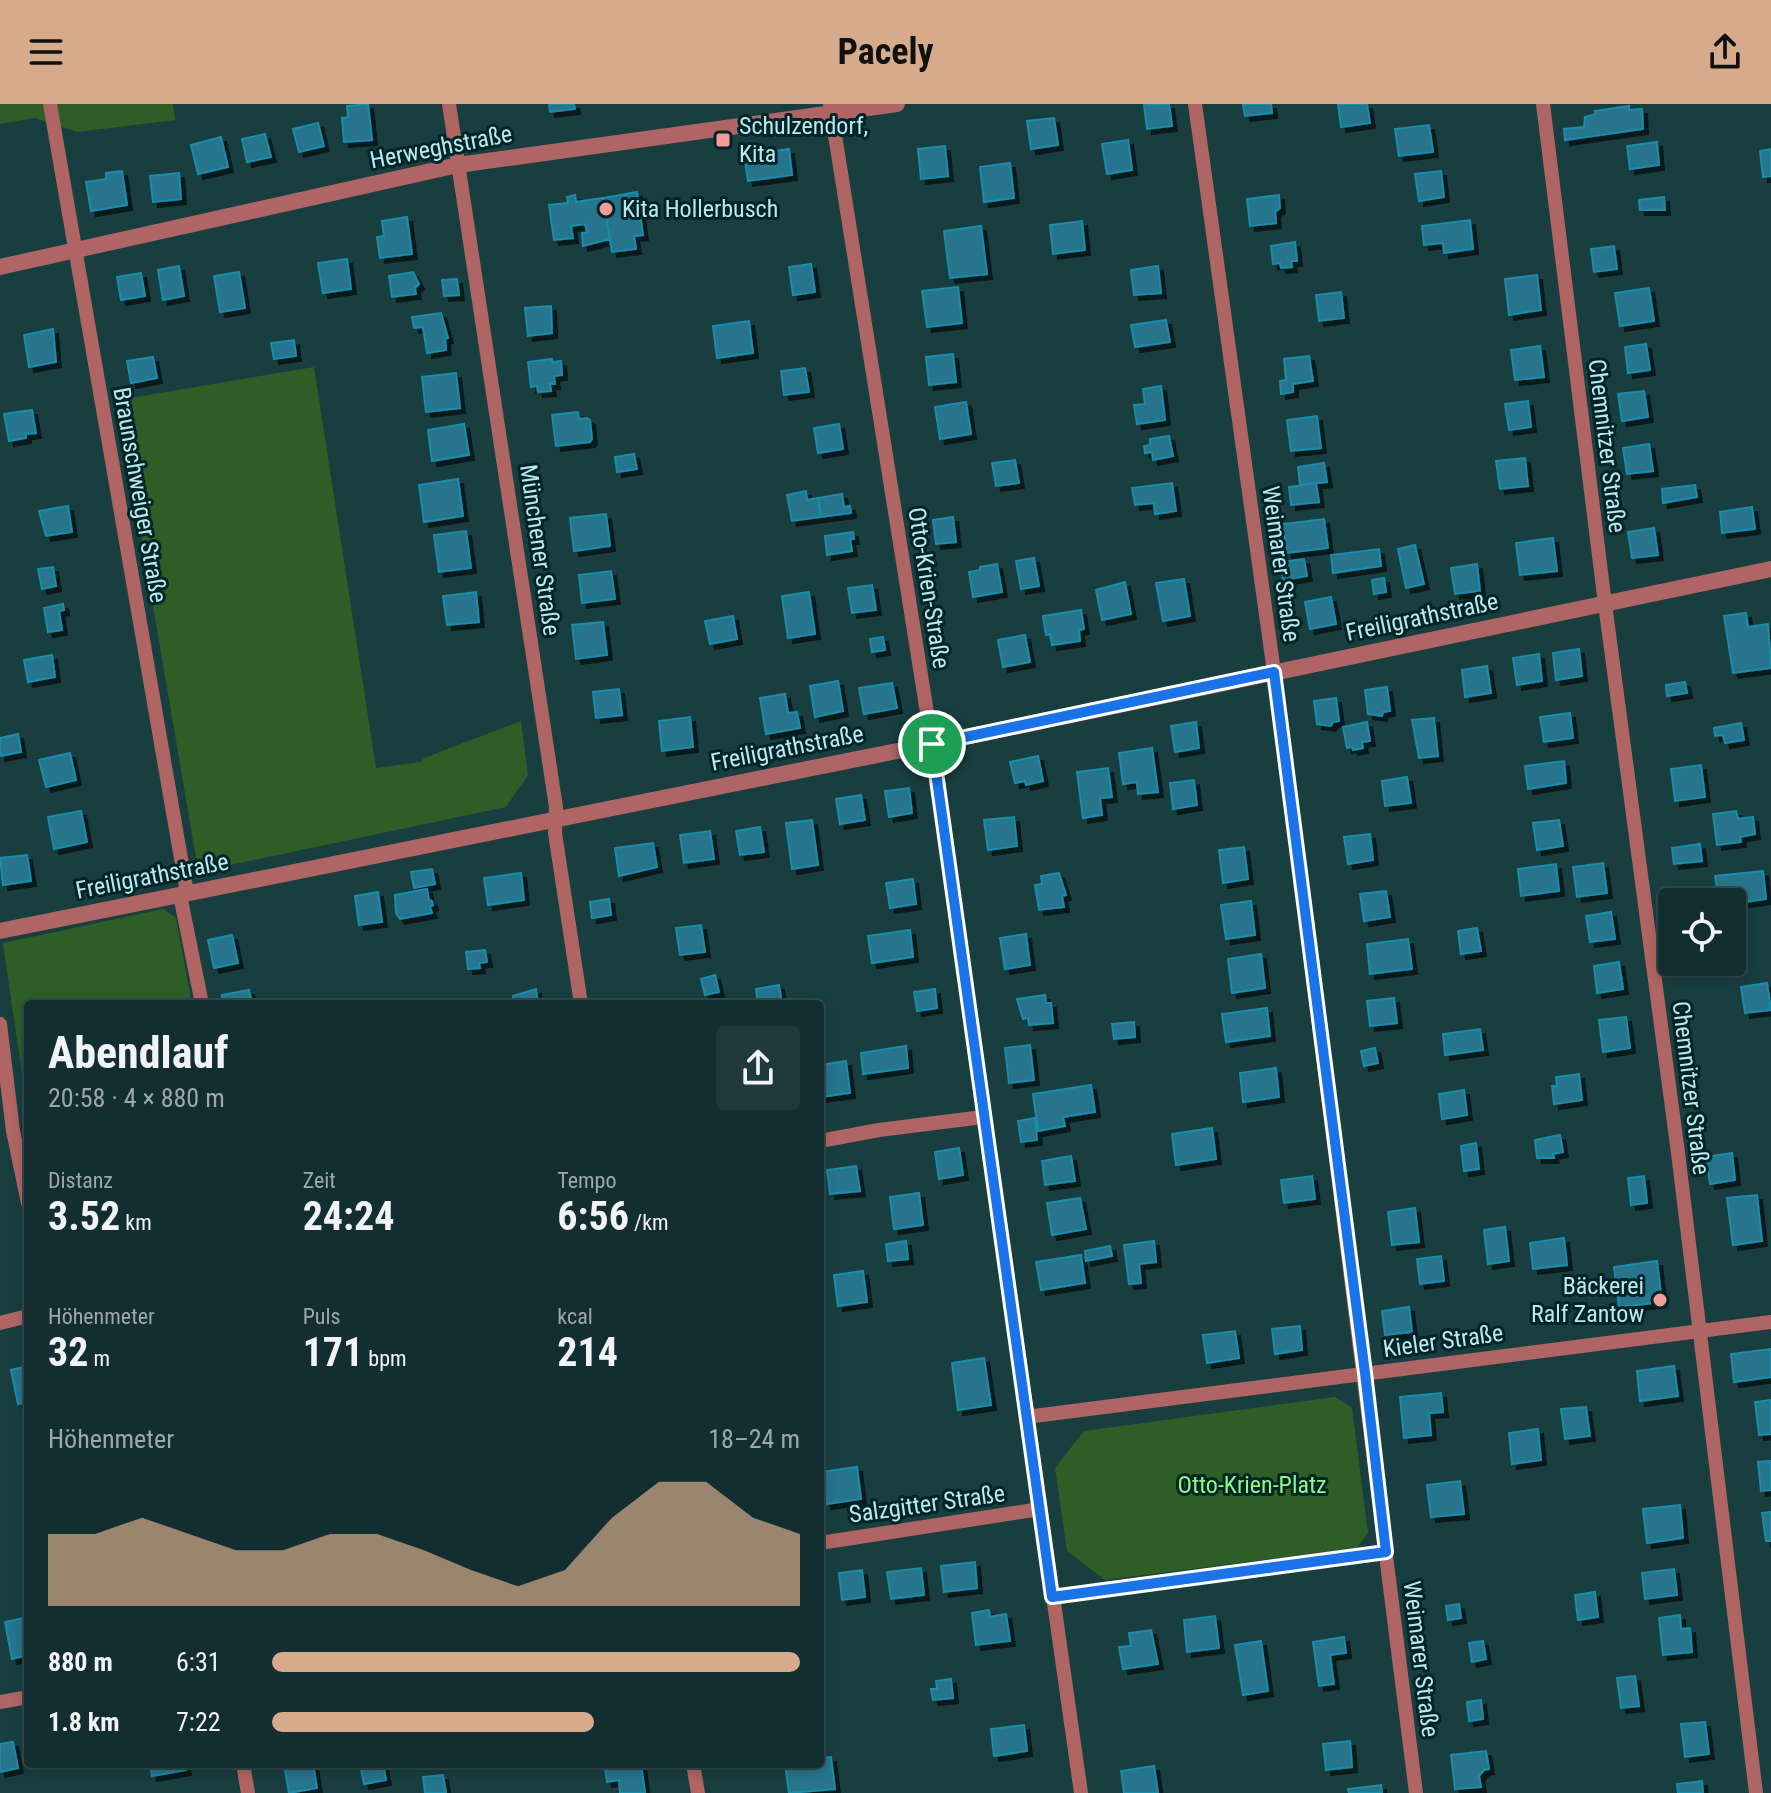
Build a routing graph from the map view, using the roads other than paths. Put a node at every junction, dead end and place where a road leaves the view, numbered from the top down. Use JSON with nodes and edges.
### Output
{"nodes":[{"id":1,"x":50,"y":104,"type":"edge"},
{"id":2,"x":449,"y":104,"type":"edge"},
{"id":3,"x":897,"y":104,"type":"edge"},
{"id":4,"x":1195,"y":104,"type":"edge"},
{"id":5,"x":1543,"y":104,"type":"edge"},
{"id":6,"x":831,"y":109,"type":"edge"},
{"id":7,"x":458,"y":165,"type":"junction"},
{"id":8,"x":75,"y":251,"type":"junction"},
{"id":9,"x":0,"y":267,"type":"edge"},
{"id":10,"x":1771,"y":569,"type":"edge"},
{"id":11,"x":1605,"y":604,"type":"junction"},
{"id":12,"x":1274,"y":672,"type":"junction"},
{"id":13,"x":932,"y":744,"type":"junction"},
{"id":14,"x":555,"y":819,"type":"junction"},
{"id":15,"x":183,"y":894,"type":"junction"},
{"id":16,"x":0,"y":931,"type":"edge"},
{"id":17,"x":201,"y":1000,"type":"edge"},
{"id":18,"x":580,"y":1000,"type":"edge"},
{"id":19,"x":0,"y":1024,"type":"edge"},
{"id":20,"x":983,"y":1117,"type":"junction"},
{"id":21,"x":824,"y":1140,"type":"edge"},
{"id":22,"x":24,"y":1184,"type":"edge"},
{"id":23,"x":24,"y":1317,"type":"edge"},
{"id":24,"x":1771,"y":1322,"type":"edge"},
{"id":25,"x":0,"y":1323,"type":"edge"},
{"id":26,"x":1699,"y":1330,"type":"junction"},
{"id":27,"x":1365,"y":1373,"type":"junction"},
{"id":28,"x":1026,"y":1417,"type":"junction"},
{"id":29,"x":1040,"y":1509,"type":"junction"},
{"id":30,"x":824,"y":1542,"type":"edge"},
{"id":31,"x":1386,"y":1552,"type":"junction"},
{"id":32,"x":1052,"y":1597,"type":"junction"},
{"id":33,"x":24,"y":1698,"type":"edge"},
{"id":34,"x":0,"y":1702,"type":"edge"},
{"id":35,"x":244,"y":1768,"type":"edge"},
{"id":36,"x":694,"y":1768,"type":"edge"},
{"id":37,"x":248,"y":1793,"type":"edge"},
{"id":38,"x":698,"y":1793,"type":"edge"},
{"id":39,"x":1081,"y":1793,"type":"edge"},
{"id":40,"x":1416,"y":1793,"type":"edge"},
{"id":41,"x":1756,"y":1793,"type":"edge"}],
"edges":[{"from":1,"to":8,"type":"street","name":"Braunschweiger Straße"},
{"from":2,"to":7,"type":"street","name":"Münchener Straße"},
{"from":3,"to":6,"type":"street","name":"Herweghstraße"},
{"from":4,"to":12,"type":"street","name":"Weimarer Straße"},
{"from":5,"to":11,"type":"street","name":"Chemnitzer Straße"},
{"from":6,"to":7,"type":"street","name":"Herweghstraße"},
{"from":6,"to":13,"type":"street","name":"Otto-Krien-Straße"},
{"from":7,"to":8,"type":"street","name":"Herweghstraße"},
{"from":7,"to":14,"type":"street","name":"Münchener Straße"},
{"from":8,"to":9,"type":"street","name":"Herweghstraße"},
{"from":8,"to":15,"type":"street","name":"Braunschweiger Straße"},
{"from":10,"to":11,"type":"street","name":"Freiligrathstraße"},
{"from":11,"to":12,"type":"street","name":"Freiligrathstraße"},
{"from":11,"to":26,"type":"street","name":"Chemnitzer Straße"},
{"from":12,"to":13,"type":"street","name":"Freiligrathstraße"},
{"from":12,"to":27,"type":"street","name":"Weimarer Straße"},
{"from":13,"to":14,"type":"street","name":"Freiligrathstraße"},
{"from":13,"to":20,"type":"street","name":"Otto-Krien-Straße"},
{"from":14,"to":15,"type":"street","name":"Freiligrathstraße"},
{"from":14,"to":18,"type":"street","name":"Münchener Straße"},
{"from":15,"to":16,"type":"street","name":"Freiligrathstraße"},
{"from":15,"to":17,"type":"street","name":"Braunschweiger Straße"},
{"from":19,"to":22,"type":"street"},
{"from":20,"to":21,"type":"street"},
{"from":20,"to":28,"type":"street","name":"Otto-Krien-Straße"},
{"from":23,"to":25,"type":"street"},
{"from":24,"to":26,"type":"street","name":"Kieler Straße"},
{"from":26,"to":27,"type":"street","name":"Kieler Straße"},
{"from":26,"to":41,"type":"street","name":"Chemnitzer Straße"},
{"from":27,"to":28,"type":"street","name":"Kieler Straße"},
{"from":27,"to":31,"type":"street","name":"Weimarer Straße"},
{"from":28,"to":29,"type":"street","name":"Otto-Krien-Straße"},
{"from":29,"to":30,"type":"street","name":"Salzgitter Straße"},
{"from":29,"to":32,"type":"street","name":"Otto-Krien-Straße"},
{"from":31,"to":32,"type":"street"},
{"from":31,"to":40,"type":"street","name":"Weimarer Straße"},
{"from":32,"to":39,"type":"street","name":"Otto-Krien-Straße"},
{"from":33,"to":34,"type":"street"},
{"from":35,"to":37,"type":"street"},
{"from":36,"to":38,"type":"street"}]}
